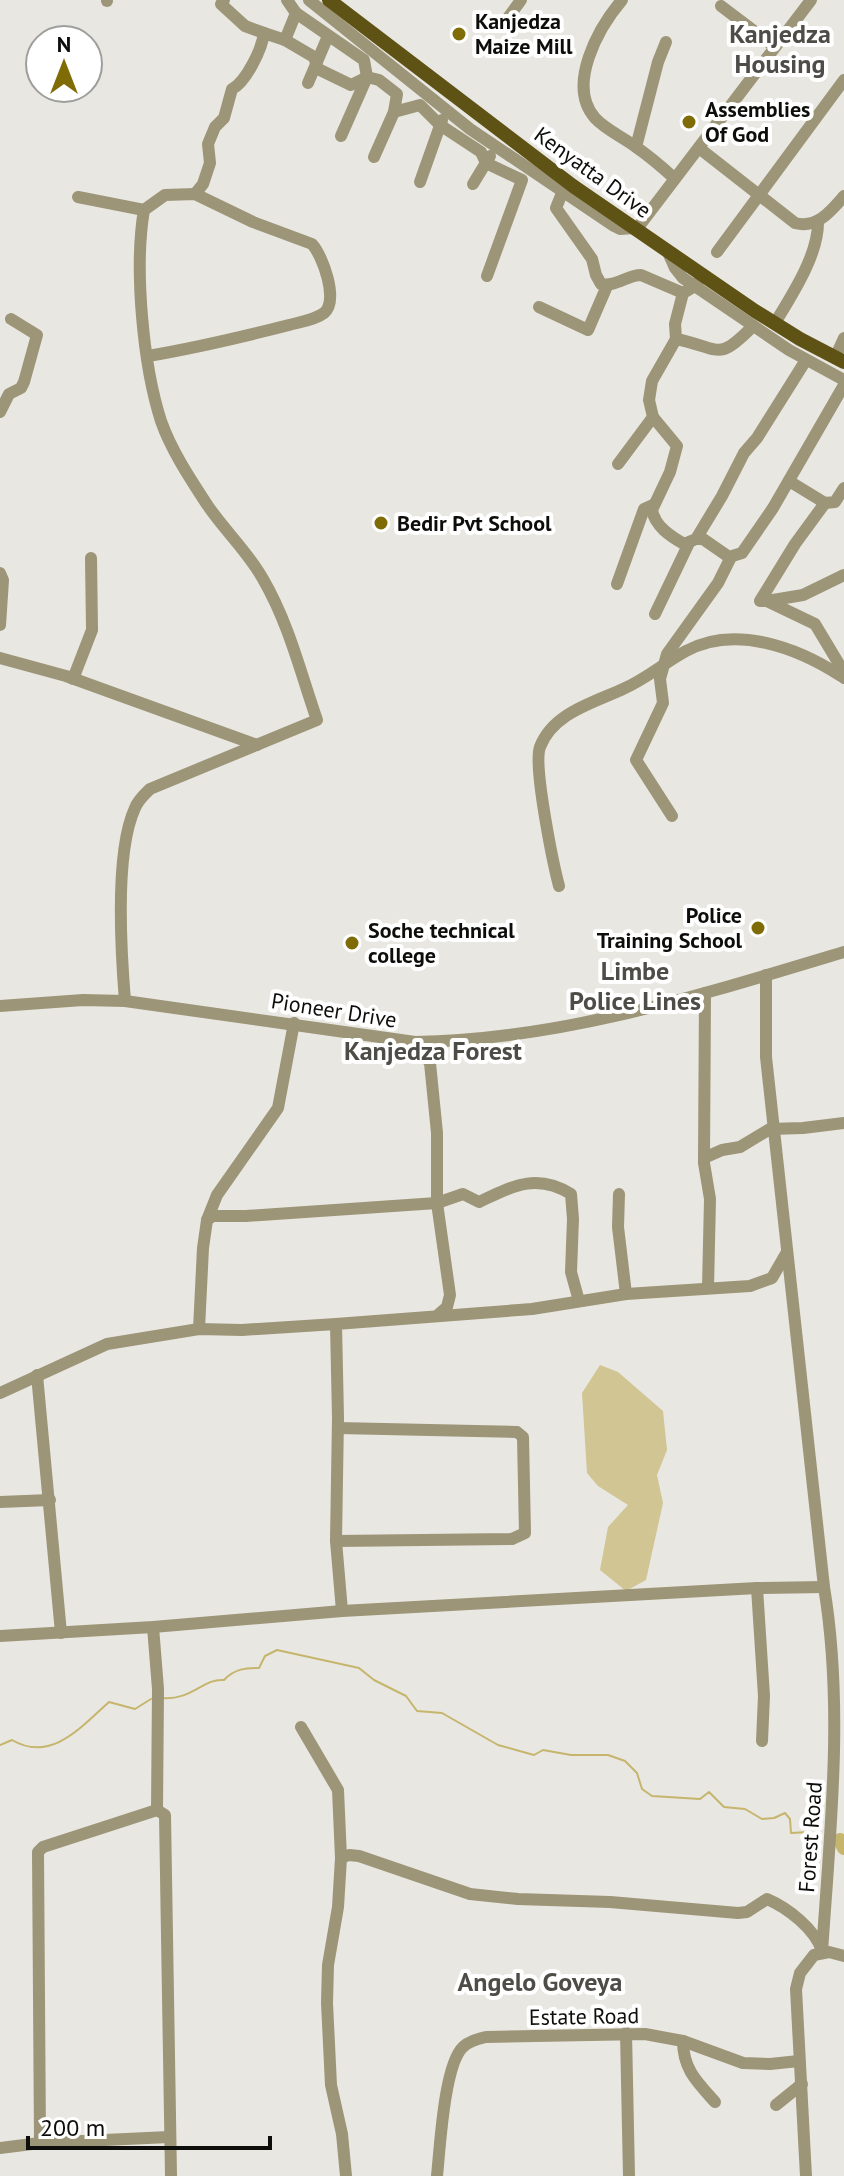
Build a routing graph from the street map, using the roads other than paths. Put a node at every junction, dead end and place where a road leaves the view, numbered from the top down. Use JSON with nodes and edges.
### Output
{"nodes":[{"id":1,"x":287,"y":0,"type":"edge"},
{"id":2,"x":309,"y":0,"type":"edge"},
{"id":3,"x":329,"y":0,"type":"edge"},
{"id":4,"x":521,"y":0,"type":"edge"},
{"id":5,"x":622,"y":0,"type":"edge"},
{"id":6,"x":811,"y":0,"type":"edge"},
{"id":7,"x":220,"y":1,"type":"edge"},
{"id":8,"x":721,"y":6,"type":"dead end"},
{"id":9,"x":296,"y":13,"type":"junction"},
{"id":10,"x":505,"y":22,"type":"dead end"},
{"id":11,"x":264,"y":33,"type":"junction"},
{"id":12,"x":328,"y":36,"type":"junction"},
{"id":13,"x":285,"y":40,"type":"junction"},
{"id":14,"x":666,"y":42,"type":"dead end"},
{"id":15,"x":775,"y":47,"type":"junction"},
{"id":16,"x":316,"y":64,"type":"junction"},
{"id":17,"x":390,"y":65,"type":"junction"},
{"id":18,"x":404,"y":76,"type":"junction"},
{"id":19,"x":373,"y":78,"type":"junction"},
{"id":20,"x":844,"y":80,"type":"edge"},
{"id":21,"x":308,"y":83,"type":"dead end"},
{"id":22,"x":395,"y":92,"type":"junction"},
{"id":23,"x":423,"y":100,"type":"junction"},
{"id":24,"x":446,"y":109,"type":"junction"},
{"id":25,"x":394,"y":112,"type":"junction"},
{"id":26,"x":440,"y":125,"type":"junction"},
{"id":27,"x":341,"y":136,"type":"dead end"},
{"id":28,"x":495,"y":146,"type":"junction"},
{"id":29,"x":636,"y":147,"type":"junction"},
{"id":30,"x":699,"y":148,"type":"junction"},
{"id":31,"x":374,"y":157,"type":"dead end"},
{"id":32,"x":486,"y":163,"type":"junction"},
{"id":33,"x":674,"y":178,"type":"junction"},
{"id":34,"x":420,"y":182,"type":"dead end"},
{"id":35,"x":473,"y":184,"type":"dead end"},
{"id":36,"x":562,"y":193,"type":"junction"},
{"id":37,"x":195,"y":194,"type":"junction"},
{"id":38,"x":844,"y":196,"type":"edge"},
{"id":39,"x":78,"y":197,"type":"dead end"},
{"id":40,"x":759,"y":197,"type":"junction"},
{"id":41,"x":144,"y":210,"type":"junction"},
{"id":42,"x":818,"y":221,"type":"junction"},
{"id":43,"x":635,"y":229,"type":"junction"},
{"id":44,"x":717,"y":252,"type":"dead end"},
{"id":45,"x":487,"y":276,"type":"dead end"},
{"id":46,"x":699,"y":280,"type":"junction"},
{"id":47,"x":607,"y":286,"type":"junction"},
{"id":48,"x":683,"y":293,"type":"junction"},
{"id":49,"x":539,"y":307,"type":"dead end"},
{"id":50,"x":11,"y":319,"type":"dead end"},
{"id":51,"x":775,"y":323,"type":"junction"},
{"id":52,"x":753,"y":326,"type":"junction"},
{"id":53,"x":844,"y":338,"type":"edge"},
{"id":54,"x":676,"y":339,"type":"junction"},
{"id":55,"x":148,"y":356,"type":"junction"},
{"id":56,"x":806,"y":360,"type":"junction"},
{"id":57,"x":839,"y":360,"type":"edge"},
{"id":58,"x":844,"y":382,"type":"edge"},
{"id":59,"x":0,"y":412,"type":"edge"},
{"id":60,"x":653,"y":417,"type":"junction"},
{"id":61,"x":618,"y":464,"type":"dead end"},
{"id":62,"x":789,"y":481,"type":"junction"},
{"id":63,"x":844,"y":488,"type":"edge"},
{"id":64,"x":825,"y":503,"type":"junction"},
{"id":65,"x":653,"y":505,"type":"junction"},
{"id":66,"x":692,"y":541,"type":"junction"},
{"id":67,"x":731,"y":557,"type":"junction"},
{"id":68,"x":91,"y":558,"type":"dead end"},
{"id":69,"x":0,"y":573,"type":"edge"},
{"id":70,"x":844,"y":575,"type":"edge"},
{"id":71,"x":617,"y":584,"type":"dead end"},
{"id":72,"x":767,"y":601,"type":"junction"},
{"id":73,"x":655,"y":614,"type":"dead end"},
{"id":74,"x":0,"y":625,"type":"edge"},
{"id":75,"x":0,"y":658,"type":"edge"},
{"id":76,"x":663,"y":666,"type":"junction"},
{"id":77,"x":843,"y":677,"type":"edge"},
{"id":78,"x":73,"y":679,"type":"junction"},
{"id":79,"x":257,"y":745,"type":"junction"},
{"id":80,"x":672,"y":816,"type":"dead end"},
{"id":81,"x":559,"y":886,"type":"dead end"},
{"id":82,"x":844,"y":952,"type":"edge"},
{"id":83,"x":766,"y":975,"type":"junction"},
{"id":84,"x":705,"y":993,"type":"junction"},
{"id":85,"x":125,"y":1001,"type":"junction"},
{"id":86,"x":0,"y":1006,"type":"edge"},
{"id":87,"x":294,"y":1023,"type":"junction"},
{"id":88,"x":415,"y":1042,"type":"junction"},
{"id":89,"x":844,"y":1123,"type":"edge"},
{"id":90,"x":774,"y":1130,"type":"junction"},
{"id":91,"x":704,"y":1158,"type":"junction"},
{"id":92,"x":619,"y":1194,"type":"dead end"},
{"id":93,"x":437,"y":1203,"type":"junction"},
{"id":94,"x":207,"y":1220,"type":"junction"},
{"id":95,"x":787,"y":1252,"type":"junction"},
{"id":96,"x":708,"y":1288,"type":"junction"},
{"id":97,"x":626,"y":1294,"type":"junction"},
{"id":98,"x":579,"y":1301,"type":"junction"},
{"id":99,"x":439,"y":1314,"type":"junction"},
{"id":100,"x":336,"y":1324,"type":"junction"},
{"id":101,"x":199,"y":1329,"type":"junction"},
{"id":102,"x":37,"y":1375,"type":"junction"},
{"id":103,"x":0,"y":1393,"type":"edge"},
{"id":104,"x":338,"y":1428,"type":"junction"},
{"id":105,"x":50,"y":1500,"type":"junction"},
{"id":106,"x":0,"y":1502,"type":"edge"},
{"id":107,"x":336,"y":1541,"type":"junction"},
{"id":108,"x":824,"y":1587,"type":"junction"},
{"id":109,"x":757,"y":1588,"type":"junction"},
{"id":110,"x":342,"y":1611,"type":"junction"},
{"id":111,"x":838,"y":1623,"type":"edge"},
{"id":112,"x":153,"y":1627,"type":"junction"},
{"id":113,"x":61,"y":1633,"type":"junction"},
{"id":114,"x":0,"y":1636,"type":"edge"},
{"id":115,"x":841,"y":1726,"type":"edge"},
{"id":116,"x":301,"y":1727,"type":"dead end"},
{"id":117,"x":762,"y":1741,"type":"dead end"},
{"id":118,"x":157,"y":1810,"type":"junction"},
{"id":119,"x":341,"y":1858,"type":"junction"},
{"id":120,"x":822,"y":1952,"type":"junction"},
{"id":121,"x":844,"y":1956,"type":"edge"},
{"id":122,"x":626,"y":2033,"type":"junction"},
{"id":123,"x":683,"y":2041,"type":"junction"},
{"id":124,"x":799,"y":2061,"type":"junction"},
{"id":125,"x":802,"y":2084,"type":"junction"},
{"id":126,"x":715,"y":2102,"type":"dead end"},
{"id":127,"x":776,"y":2105,"type":"dead end"},
{"id":128,"x":169,"y":2137,"type":"junction"},
{"id":129,"x":40,"y":2143,"type":"junction"},
{"id":130,"x":0,"y":2148,"type":"edge"},
{"id":131,"x":171,"y":2176,"type":"edge"},
{"id":132,"x":346,"y":2176,"type":"edge"},
{"id":133,"x":437,"y":2176,"type":"edge"},
{"id":134,"x":629,"y":2176,"type":"edge"},
{"id":135,"x":806,"y":2176,"type":"edge"}],
"edges":[{"from":1,"to":9,"type":"street"},
{"from":2,"to":17,"type":"street"},
{"from":3,"to":43,"type":"main road","name":"Kenyatta Drive"},
{"from":4,"to":10,"type":"street"},
{"from":5,"to":29,"type":"street"},
{"from":6,"to":15,"type":"street"},
{"from":7,"to":11,"type":"street"},
{"from":8,"to":15,"type":"street"},
{"from":9,"to":12,"type":"street"},
{"from":9,"to":13,"type":"street"},
{"from":11,"to":13,"type":"street"},
{"from":11,"to":37,"type":"street"},
{"from":12,"to":16,"type":"street"},
{"from":12,"to":19,"type":"street"},
{"from":13,"to":16,"type":"street"},
{"from":14,"to":29,"type":"street"},
{"from":15,"to":30,"type":"street"},
{"from":16,"to":19,"type":"street"},
{"from":16,"to":21,"type":"street"},
{"from":17,"to":18,"type":"street"},
{"from":17,"to":19,"type":"street"},
{"from":18,"to":22,"type":"street"},
{"from":18,"to":23,"type":"street"},
{"from":19,"to":22,"type":"street"},
{"from":19,"to":27,"type":"street"},
{"from":20,"to":40,"type":"street"},
{"from":22,"to":25,"type":"street"},
{"from":23,"to":24,"type":"street"},
{"from":23,"to":25,"type":"street"},
{"from":23,"to":26,"type":"street"},
{"from":24,"to":26,"type":"street"},
{"from":24,"to":28,"type":"street"},
{"from":25,"to":31,"type":"street"},
{"from":26,"to":32,"type":"street"},
{"from":26,"to":34,"type":"street"},
{"from":28,"to":32,"type":"street"},
{"from":28,"to":36,"type":"street"},
{"from":29,"to":33,"type":"street"},
{"from":30,"to":33,"type":"street"},
{"from":30,"to":40,"type":"street"},
{"from":32,"to":35,"type":"street"},
{"from":32,"to":45,"type":"street"},
{"from":33,"to":43,"type":"street"},
{"from":36,"to":43,"type":"street"},
{"from":36,"to":47,"type":"street"},
{"from":37,"to":41,"type":"street"},
{"from":37,"to":55,"type":"street"},
{"from":38,"to":42,"type":"street"},
{"from":39,"to":41,"type":"street"},
{"from":40,"to":42,"type":"street"},
{"from":40,"to":44,"type":"street"},
{"from":41,"to":55,"type":"street"},
{"from":42,"to":51,"type":"street"},
{"from":43,"to":46,"type":"main road","name":"Kenyatta Drive"},
{"from":46,"to":48,"type":"street"},
{"from":46,"to":51,"type":"main road","name":"Kenyatta Drive"},
{"from":46,"to":52,"type":"street"},
{"from":47,"to":48,"type":"street"},
{"from":47,"to":49,"type":"street"},
{"from":48,"to":54,"type":"street"},
{"from":50,"to":59,"type":"street"},
{"from":51,"to":57,"type":"main road","name":"Kenyatta Drive"},
{"from":52,"to":54,"type":"street"},
{"from":52,"to":56,"type":"street"},
{"from":53,"to":57,"type":"street"},
{"from":54,"to":60,"type":"street"},
{"from":55,"to":79,"type":"street"},
{"from":56,"to":58,"type":"street"},
{"from":56,"to":66,"type":"street"},
{"from":58,"to":62,"type":"street"},
{"from":60,"to":61,"type":"street"},
{"from":60,"to":65,"type":"street"},
{"from":62,"to":64,"type":"street"},
{"from":62,"to":67,"type":"street"},
{"from":63,"to":64,"type":"street"},
{"from":64,"to":72,"type":"street"},
{"from":65,"to":66,"type":"street"},
{"from":65,"to":71,"type":"street"},
{"from":66,"to":67,"type":"street"},
{"from":66,"to":73,"type":"street"},
{"from":67,"to":76,"type":"street"},
{"from":68,"to":78,"type":"street"},
{"from":69,"to":74,"type":"street"},
{"from":70,"to":72,"type":"street"},
{"from":72,"to":77,"type":"street"},
{"from":75,"to":78,"type":"street"},
{"from":76,"to":77,"type":"street"},
{"from":76,"to":80,"type":"street"},
{"from":76,"to":81,"type":"street"},
{"from":78,"to":79,"type":"street"},
{"from":79,"to":85,"type":"street"},
{"from":82,"to":83,"type":"street","name":"Pioneer Drive"},
{"from":83,"to":84,"type":"street","name":"Pioneer Drive"},
{"from":83,"to":90,"type":"street","name":"Forest Road"},
{"from":84,"to":88,"type":"street","name":"Pioneer Drive"},
{"from":84,"to":91,"type":"street"},
{"from":85,"to":86,"type":"street","name":"Pioneer Drive"},
{"from":85,"to":87,"type":"street","name":"Pioneer Drive"},
{"from":87,"to":88,"type":"street","name":"Pioneer Drive"},
{"from":87,"to":94,"type":"street"},
{"from":88,"to":93,"type":"street"},
{"from":89,"to":90,"type":"street"},
{"from":90,"to":91,"type":"street"},
{"from":90,"to":95,"type":"street","name":"Forest Road"},
{"from":91,"to":96,"type":"street"},
{"from":92,"to":97,"type":"street"},
{"from":93,"to":94,"type":"street"},
{"from":93,"to":98,"type":"street"},
{"from":93,"to":99,"type":"street"},
{"from":94,"to":101,"type":"street"},
{"from":95,"to":96,"type":"street"},
{"from":95,"to":108,"type":"street","name":"Forest Road"},
{"from":96,"to":97,"type":"street"},
{"from":97,"to":98,"type":"street"},
{"from":98,"to":99,"type":"street"},
{"from":99,"to":100,"type":"street"},
{"from":100,"to":101,"type":"street"},
{"from":100,"to":104,"type":"street"},
{"from":101,"to":102,"type":"street"},
{"from":102,"to":103,"type":"street"},
{"from":102,"to":105,"type":"street"},
{"from":104,"to":107,"type":"street"},
{"from":104,"to":107,"type":"street"},
{"from":105,"to":106,"type":"street"},
{"from":105,"to":113,"type":"street"},
{"from":107,"to":110,"type":"street"},
{"from":108,"to":109,"type":"street"},
{"from":108,"to":111,"type":"street","name":"Forest Road"},
{"from":109,"to":110,"type":"street"},
{"from":109,"to":117,"type":"street"},
{"from":110,"to":112,"type":"street"},
{"from":111,"to":115,"type":"street","name":"Forest Road"},
{"from":112,"to":113,"type":"street"},
{"from":112,"to":118,"type":"street"},
{"from":113,"to":114,"type":"street"},
{"from":115,"to":120,"type":"street","name":"Forest Road"},
{"from":116,"to":119,"type":"street"},
{"from":118,"to":128,"type":"street"},
{"from":118,"to":129,"type":"street"},
{"from":119,"to":120,"type":"street"},
{"from":119,"to":132,"type":"street"},
{"from":120,"to":121,"type":"street"},
{"from":120,"to":124,"type":"street"},
{"from":122,"to":123,"type":"street","name":"Estate Road"},
{"from":122,"to":133,"type":"street","name":"Estate Road"},
{"from":122,"to":134,"type":"street"},
{"from":123,"to":124,"type":"street","name":"Estate Road"},
{"from":123,"to":126,"type":"street"},
{"from":124,"to":125,"type":"street"},
{"from":125,"to":127,"type":"street"},
{"from":125,"to":135,"type":"street"},
{"from":128,"to":129,"type":"street"},
{"from":128,"to":131,"type":"street"},
{"from":129,"to":130,"type":"street"}]}
